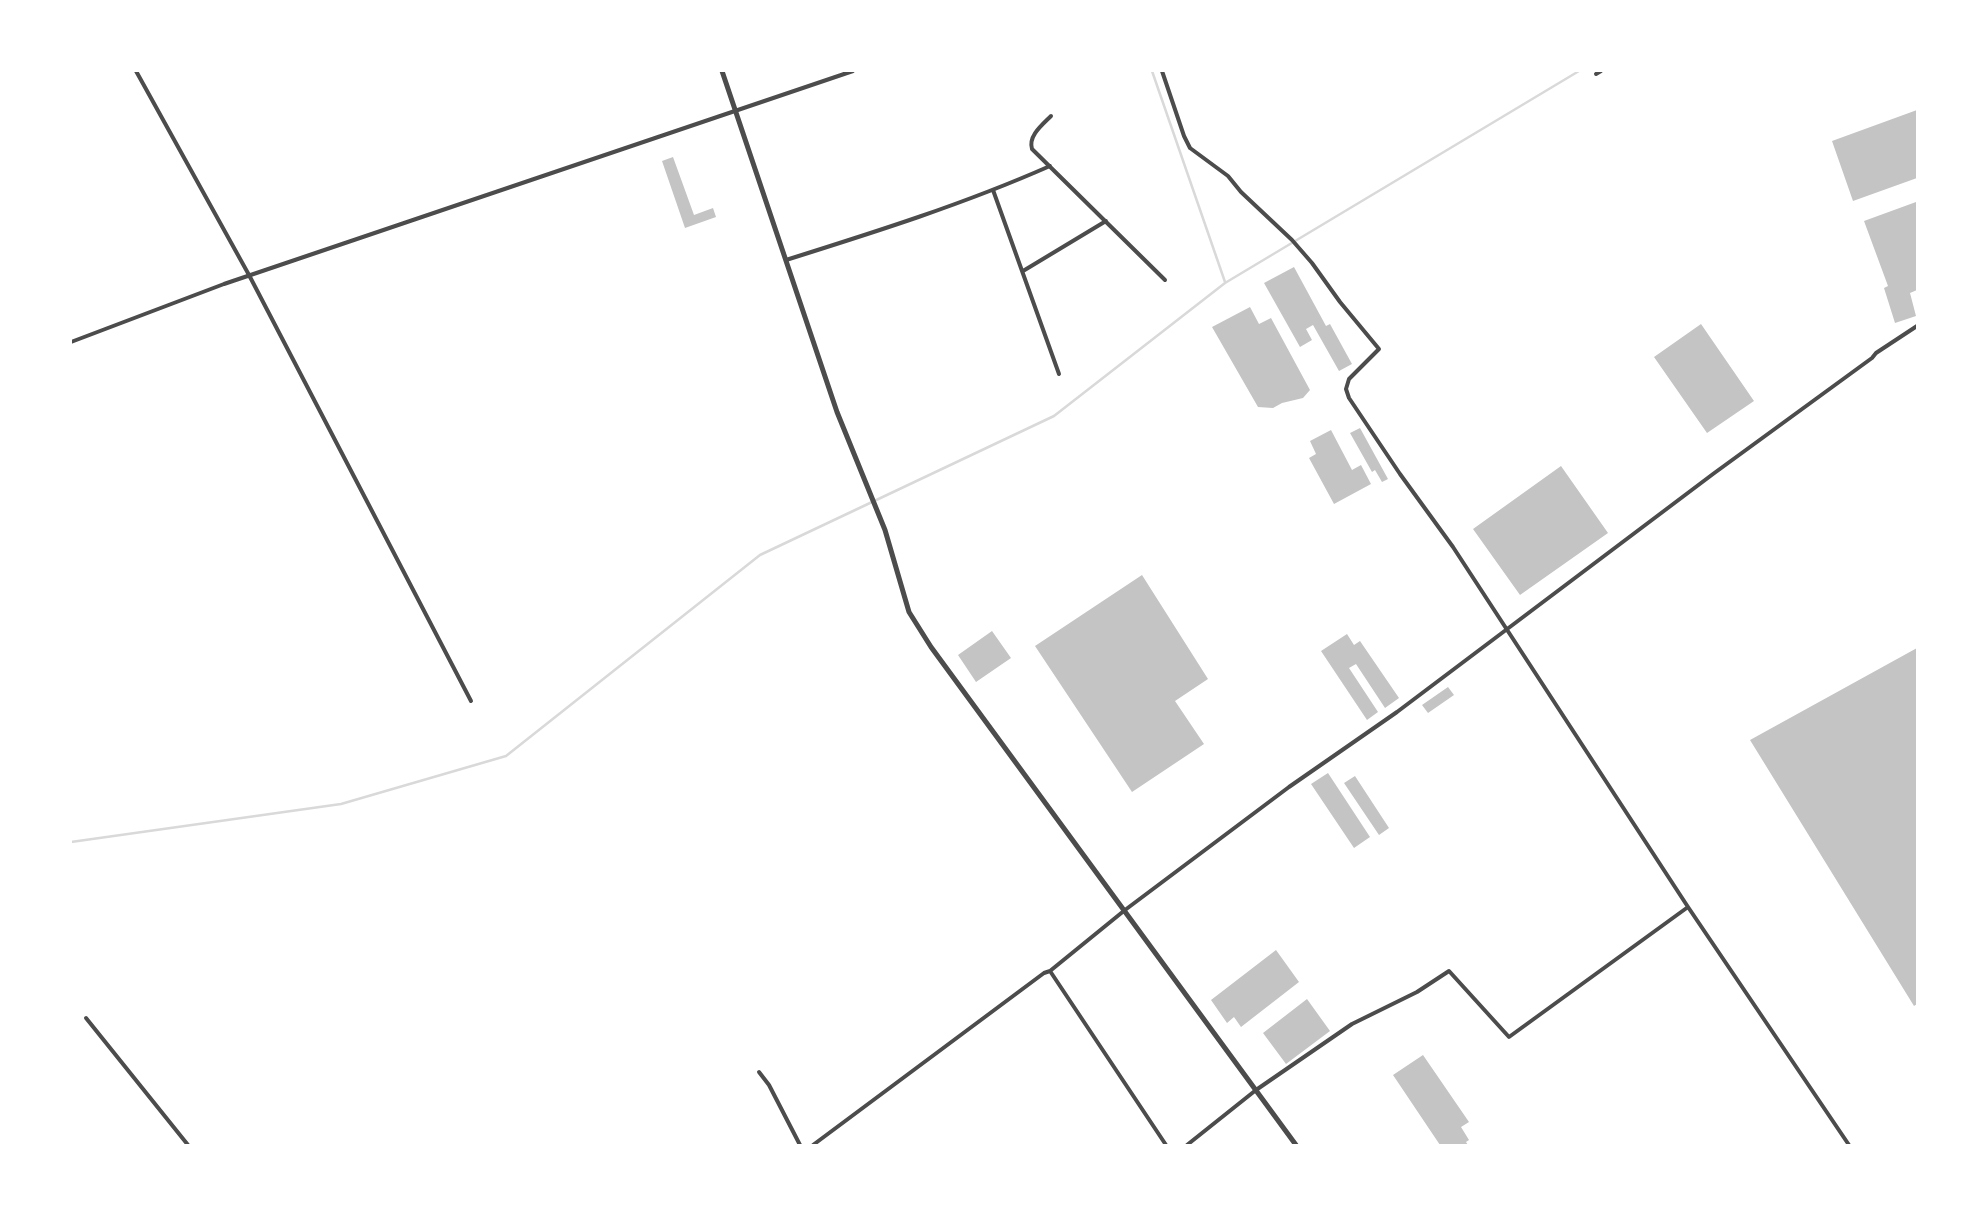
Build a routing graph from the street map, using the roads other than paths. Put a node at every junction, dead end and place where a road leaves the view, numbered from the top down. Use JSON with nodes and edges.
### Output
{"nodes":[{"id":1,"x":136,"y":71,"type":"edge"},
{"id":2,"x":722,"y":71,"type":"edge"},
{"id":3,"x":853,"y":71,"type":"edge"},
{"id":4,"x":1162,"y":71,"type":"edge"},
{"id":5,"x":1601,"y":71,"type":"edge"},
{"id":6,"x":1596,"y":74,"type":"dead end"},
{"id":7,"x":735,"y":110,"type":"junction"},
{"id":8,"x":1051,"y":116,"type":"dead end"},
{"id":9,"x":1050,"y":166,"type":"junction"},
{"id":10,"x":994,"y":190,"type":"junction"},
{"id":11,"x":1106,"y":221,"type":"junction"},
{"id":12,"x":786,"y":260,"type":"junction"},
{"id":13,"x":1023,"y":271,"type":"junction"},
{"id":14,"x":249,"y":275,"type":"junction"},
{"id":15,"x":1165,"y":280,"type":"dead end"},
{"id":16,"x":1917,"y":326,"type":"edge"},
{"id":17,"x":71,"y":342,"type":"edge"},
{"id":18,"x":1059,"y":374,"type":"dead end"},
{"id":19,"x":1505,"y":629,"type":"junction"},
{"id":20,"x":471,"y":701,"type":"dead end"},
{"id":21,"x":1688,"y":907,"type":"junction"},
{"id":22,"x":1124,"y":910,"type":"junction"},
{"id":23,"x":1050,"y":971,"type":"junction"},
{"id":24,"x":86,"y":1018,"type":"dead end"},
{"id":25,"x":759,"y":1072,"type":"dead end"},
{"id":26,"x":1256,"y":1090,"type":"junction"},
{"id":27,"x":188,"y":1145,"type":"edge"},
{"id":28,"x":800,"y":1145,"type":"edge"},
{"id":29,"x":813,"y":1145,"type":"edge"},
{"id":30,"x":1166,"y":1145,"type":"edge"},
{"id":31,"x":1187,"y":1145,"type":"edge"},
{"id":32,"x":1296,"y":1145,"type":"edge"},
{"id":33,"x":1849,"y":1145,"type":"edge"}],
"edges":[{"from":1,"to":14,"type":"street"},
{"from":2,"to":7,"type":"street"},
{"from":3,"to":7,"type":"street"},
{"from":4,"to":19,"type":"street"},
{"from":5,"to":6,"type":"street"},
{"from":7,"to":12,"type":"street"},
{"from":7,"to":14,"type":"street"},
{"from":8,"to":9,"type":"street"},
{"from":9,"to":10,"type":"street"},
{"from":9,"to":11,"type":"street"},
{"from":10,"to":12,"type":"street"},
{"from":10,"to":13,"type":"street"},
{"from":11,"to":13,"type":"street"},
{"from":11,"to":15,"type":"street"},
{"from":12,"to":22,"type":"street"},
{"from":13,"to":18,"type":"street"},
{"from":14,"to":17,"type":"street"},
{"from":14,"to":20,"type":"street"},
{"from":16,"to":19,"type":"street"},
{"from":19,"to":21,"type":"street"},
{"from":19,"to":22,"type":"street"},
{"from":21,"to":26,"type":"street"},
{"from":21,"to":33,"type":"street"},
{"from":22,"to":23,"type":"street"},
{"from":22,"to":26,"type":"street"},
{"from":23,"to":29,"type":"street"},
{"from":23,"to":30,"type":"street"},
{"from":24,"to":27,"type":"street"},
{"from":25,"to":28,"type":"street"},
{"from":26,"to":31,"type":"street"},
{"from":26,"to":32,"type":"street"}]}
